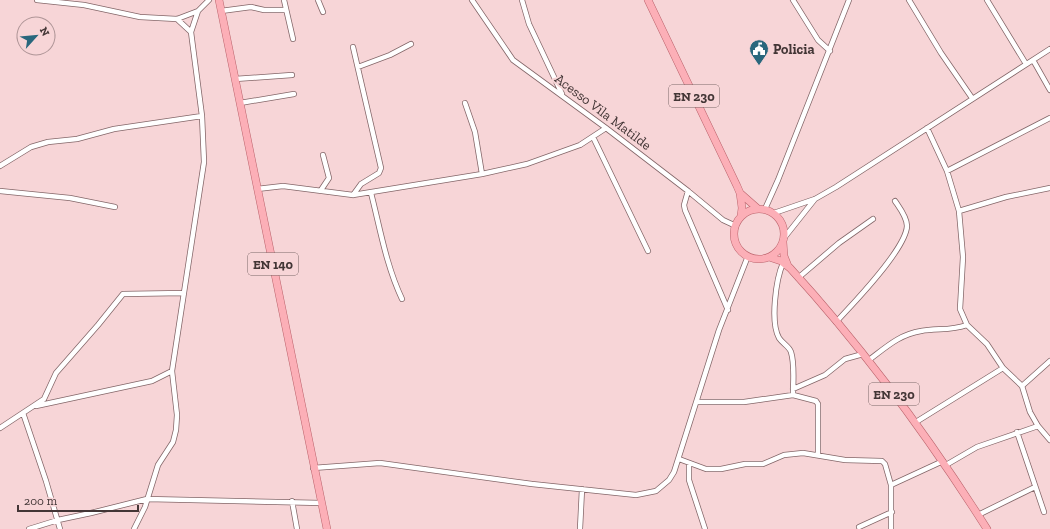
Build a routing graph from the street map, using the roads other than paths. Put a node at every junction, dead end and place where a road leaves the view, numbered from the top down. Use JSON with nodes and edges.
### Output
{"nodes":[{"id":1,"x":37,"y":0,"type":"edge"},
{"id":2,"x":209,"y":0,"type":"edge"},
{"id":3,"x":219,"y":0,"type":"edge"},
{"id":4,"x":284,"y":0,"type":"edge"},
{"id":5,"x":318,"y":0,"type":"edge"},
{"id":6,"x":472,"y":0,"type":"edge"},
{"id":7,"x":522,"y":0,"type":"edge"},
{"id":8,"x":648,"y":0,"type":"edge"},
{"id":9,"x":793,"y":0,"type":"edge"},
{"id":10,"x":849,"y":0,"type":"edge"},
{"id":11,"x":910,"y":0,"type":"edge"},
{"id":12,"x":987,"y":0,"type":"edge"},
{"id":13,"x":286,"y":10,"type":"junction"},
{"id":14,"x":198,"y":11,"type":"junction"},
{"id":15,"x":221,"y":11,"type":"junction"},
{"id":16,"x":323,"y":12,"type":"dead end"},
{"id":17,"x":177,"y":18,"type":"junction"},
{"id":18,"x":192,"y":32,"type":"junction"},
{"id":19,"x":293,"y":39,"type":"dead end"},
{"id":20,"x":411,"y":44,"type":"dead end"},
{"id":21,"x":353,"y":47,"type":"dead end"},
{"id":22,"x":1050,"y":49,"type":"edge"},
{"id":23,"x":830,"y":51,"type":"junction"},
{"id":24,"x":1033,"y":60,"type":"junction"},
{"id":25,"x":1026,"y":64,"type":"junction"},
{"id":26,"x":358,"y":67,"type":"junction"},
{"id":27,"x":292,"y":75,"type":"dead end"},
{"id":28,"x":235,"y":79,"type":"junction"},
{"id":29,"x":1050,"y":90,"type":"edge"},
{"id":30,"x":294,"y":94,"type":"dead end"},
{"id":31,"x":563,"y":96,"type":"junction"},
{"id":32,"x":972,"y":98,"type":"junction"},
{"id":33,"x":240,"y":102,"type":"junction"},
{"id":34,"x":465,"y":103,"type":"dead end"},
{"id":35,"x":202,"y":116,"type":"junction"},
{"id":36,"x":1050,"y":118,"type":"edge"},
{"id":37,"x":606,"y":128,"type":"junction"},
{"id":38,"x":927,"y":128,"type":"junction"},
{"id":39,"x":593,"y":137,"type":"junction"},
{"id":40,"x":323,"y":155,"type":"dead end"},
{"id":41,"x":0,"y":166,"type":"edge"},
{"id":42,"x":947,"y":171,"type":"junction"},
{"id":43,"x":482,"y":174,"type":"junction"},
{"id":44,"x":1050,"y":188,"type":"edge"},
{"id":45,"x":258,"y":189,"type":"junction"},
{"id":46,"x":321,"y":190,"type":"junction"},
{"id":47,"x":0,"y":191,"type":"edge"},
{"id":48,"x":688,"y":191,"type":"junction"},
{"id":49,"x":740,"y":192,"type":"junction"},
{"id":50,"x":371,"y":193,"type":"junction"},
{"id":51,"x":353,"y":196,"type":"junction"},
{"id":52,"x":815,"y":199,"type":"junction"},
{"id":53,"x":895,"y":201,"type":"dead end"},
{"id":54,"x":115,"y":207,"type":"dead end"},
{"id":55,"x":757,"y":208,"type":"junction"},
{"id":56,"x":765,"y":209,"type":"junction"},
{"id":57,"x":959,"y":211,"type":"junction"},
{"id":58,"x":774,"y":213,"type":"junction"},
{"id":59,"x":741,"y":216,"type":"junction"},
{"id":60,"x":873,"y":219,"type":"dead end"},
{"id":61,"x":736,"y":226,"type":"junction"},
{"id":62,"x":784,"y":240,"type":"junction"},
{"id":63,"x":648,"y":251,"type":"dead end"},
{"id":64,"x":748,"y":256,"type":"junction"},
{"id":65,"x":769,"y":257,"type":"junction"},
{"id":66,"x":783,"y":263,"type":"junction"},
{"id":67,"x":790,"y":268,"type":"junction"},
{"id":68,"x":798,"y":278,"type":"junction"},
{"id":69,"x":184,"y":293,"type":"junction"},
{"id":70,"x":402,"y":298,"type":"dead end"},
{"id":71,"x":728,"y":310,"type":"junction"},
{"id":72,"x":836,"y":322,"type":"junction"},
{"id":73,"x":968,"y":325,"type":"junction"},
{"id":74,"x":863,"y":354,"type":"junction"},
{"id":75,"x":869,"y":360,"type":"junction"},
{"id":76,"x":1050,"y":361,"type":"edge"},
{"id":77,"x":1045,"y":366,"type":"junction"},
{"id":78,"x":1003,"y":368,"type":"junction"},
{"id":79,"x":1050,"y":369,"type":"edge"},
{"id":80,"x":172,"y":371,"type":"junction"},
{"id":81,"x":1022,"y":386,"type":"junction"},
{"id":82,"x":793,"y":389,"type":"junction"},
{"id":83,"x":793,"y":395,"type":"junction"},
{"id":84,"x":697,"y":402,"type":"junction"},
{"id":85,"x":34,"y":406,"type":"junction"},
{"id":86,"x":23,"y":413,"type":"junction"},
{"id":87,"x":916,"y":422,"type":"junction"},
{"id":88,"x":1038,"y":426,"type":"junction"},
{"id":89,"x":0,"y":428,"type":"edge"},
{"id":90,"x":1017,"y":432,"type":"junction"},
{"id":91,"x":1050,"y":440,"type":"edge"},
{"id":92,"x":818,"y":455,"type":"junction"},
{"id":93,"x":679,"y":459,"type":"junction"},
{"id":94,"x":689,"y":463,"type":"junction"},
{"id":95,"x":944,"y":463,"type":"junction"},
{"id":96,"x":313,"y":468,"type":"junction"},
{"id":97,"x":891,"y":485,"type":"junction"},
{"id":98,"x":1035,"y":487,"type":"junction"},
{"id":99,"x":582,"y":489,"type":"junction"},
{"id":100,"x":147,"y":499,"type":"junction"},
{"id":101,"x":292,"y":501,"type":"junction"},
{"id":102,"x":322,"y":503,"type":"junction"},
{"id":103,"x":892,"y":512,"type":"junction"},
{"id":104,"x":1044,"y":512,"type":"dead end"},
{"id":105,"x":978,"y":515,"type":"junction"},
{"id":106,"x":58,"y":520,"type":"junction"},
{"id":107,"x":859,"y":527,"type":"dead end"},
{"id":108,"x":29,"y":529,"type":"edge"},
{"id":109,"x":60,"y":529,"type":"edge"},
{"id":110,"x":134,"y":529,"type":"edge"},
{"id":111,"x":297,"y":529,"type":"edge"},
{"id":112,"x":327,"y":529,"type":"edge"},
{"id":113,"x":580,"y":529,"type":"edge"},
{"id":114,"x":705,"y":529,"type":"edge"},
{"id":115,"x":891,"y":529,"type":"edge"},
{"id":116,"x":986,"y":529,"type":"edge"}],
"edges":[{"from":1,"to":17,"type":"street"},
{"from":2,"to":14,"type":"street"},
{"from":3,"to":15,"type":"main road","number":"EN 140"},
{"from":4,"to":13,"type":"street"},
{"from":5,"to":16,"type":"street"},
{"from":6,"to":31,"type":"street","name":"Acesso Vila Matilde"},
{"from":7,"to":31,"type":"street"},
{"from":8,"to":49,"type":"main road","number":"EN 230"},
{"from":9,"to":23,"type":"street"},
{"from":10,"to":23,"type":"street"},
{"from":11,"to":32,"type":"street"},
{"from":12,"to":25,"type":"street"},
{"from":13,"to":15,"type":"street"},
{"from":13,"to":19,"type":"street"},
{"from":14,"to":17,"type":"street"},
{"from":14,"to":18,"type":"street"},
{"from":15,"to":28,"type":"main road","number":"EN 140"},
{"from":17,"to":18,"type":"street"},
{"from":18,"to":35,"type":"street"},
{"from":20,"to":26,"type":"street"},
{"from":21,"to":26,"type":"street"},
{"from":22,"to":24,"type":"street"},
{"from":23,"to":56,"type":"street"},
{"from":24,"to":25,"type":"street"},
{"from":24,"to":29,"type":"street"},
{"from":25,"to":32,"type":"street"},
{"from":26,"to":51,"type":"street"},
{"from":27,"to":28,"type":"street"},
{"from":28,"to":33,"type":"main road","number":"EN 140"},
{"from":30,"to":33,"type":"street"},
{"from":31,"to":37,"type":"street","name":"Acesso Vila Matilde"},
{"from":32,"to":38,"type":"street"},
{"from":33,"to":45,"type":"main road","number":"EN 140"},
{"from":34,"to":43,"type":"street"},
{"from":35,"to":41,"type":"street"},
{"from":35,"to":69,"type":"street"},
{"from":36,"to":42,"type":"street"},
{"from":37,"to":39,"type":"street"},
{"from":37,"to":48,"type":"street","name":"Acesso Vila Matilde"},
{"from":38,"to":42,"type":"street"},
{"from":38,"to":52,"type":"street"},
{"from":39,"to":43,"type":"street"},
{"from":39,"to":63,"type":"street"},
{"from":40,"to":46,"type":"street"},
{"from":42,"to":57,"type":"street"},
{"from":43,"to":50,"type":"street"},
{"from":44,"to":57,"type":"street"},
{"from":45,"to":46,"type":"street"},
{"from":45,"to":96,"type":"main road","number":"EN 140"},
{"from":46,"to":51,"type":"street"},
{"from":47,"to":54,"type":"street"},
{"from":48,"to":61,"type":"street","name":"Acesso Vila Matilde"},
{"from":48,"to":71,"type":"street"},
{"from":49,"to":55,"type":"main road","number":"EN 230"},
{"from":49,"to":59,"type":"main road","number":"EN 230"},
{"from":50,"to":51,"type":"street"},
{"from":50,"to":70,"type":"street"},
{"from":52,"to":58,"type":"street"},
{"from":52,"to":62,"type":"street"},
{"from":53,"to":72,"type":"street"},
{"from":55,"to":56,"type":"main road"},
{"from":55,"to":59,"type":"main road"},
{"from":56,"to":58,"type":"main road"},
{"from":57,"to":73,"type":"street"},
{"from":58,"to":62,"type":"main road"},
{"from":59,"to":61,"type":"main road"},
{"from":60,"to":68,"type":"street"},
{"from":61,"to":64,"type":"main road"},
{"from":62,"to":65,"type":"main road"},
{"from":62,"to":67,"type":"main road","number":"EN 230"},
{"from":64,"to":65,"type":"main road"},
{"from":64,"to":71,"type":"street"},
{"from":65,"to":66,"type":"main road","number":"EN 230"},
{"from":66,"to":67,"type":"main road","number":"EN 230"},
{"from":66,"to":82,"type":"street"},
{"from":67,"to":68,"type":"main road","number":"EN 230"},
{"from":68,"to":72,"type":"main road","number":"EN 230"},
{"from":69,"to":80,"type":"street"},
{"from":69,"to":85,"type":"street"},
{"from":71,"to":84,"type":"street"},
{"from":72,"to":74,"type":"main road","number":"EN 230"},
{"from":73,"to":75,"type":"street"},
{"from":73,"to":78,"type":"street"},
{"from":74,"to":75,"type":"main road","number":"EN 230"},
{"from":74,"to":82,"type":"street"},
{"from":75,"to":87,"type":"main road","number":"EN 230"},
{"from":76,"to":77,"type":"street"},
{"from":77,"to":79,"type":"street"},
{"from":77,"to":81,"type":"street"},
{"from":78,"to":81,"type":"street"},
{"from":78,"to":87,"type":"street"},
{"from":80,"to":85,"type":"street"},
{"from":80,"to":100,"type":"street"},
{"from":81,"to":88,"type":"street"},
{"from":82,"to":83,"type":"street"},
{"from":83,"to":84,"type":"street"},
{"from":83,"to":92,"type":"street"},
{"from":84,"to":93,"type":"street"},
{"from":85,"to":86,"type":"street"},
{"from":86,"to":89,"type":"street"},
{"from":86,"to":106,"type":"street"},
{"from":87,"to":95,"type":"main road","number":"EN 230"},
{"from":88,"to":90,"type":"street"},
{"from":88,"to":91,"type":"street"},
{"from":90,"to":95,"type":"street"},
{"from":90,"to":98,"type":"street"},
{"from":92,"to":94,"type":"street"},
{"from":92,"to":97,"type":"street"},
{"from":93,"to":94,"type":"street"},
{"from":93,"to":99,"type":"street"},
{"from":94,"to":114,"type":"street"},
{"from":95,"to":97,"type":"street"},
{"from":95,"to":105,"type":"main road","number":"EN 230"},
{"from":96,"to":99,"type":"street"},
{"from":96,"to":102,"type":"main road","number":"EN 140"},
{"from":97,"to":103,"type":"street"},
{"from":98,"to":104,"type":"street"},
{"from":98,"to":105,"type":"street"},
{"from":99,"to":113,"type":"street"},
{"from":100,"to":101,"type":"street"},
{"from":100,"to":106,"type":"street"},
{"from":100,"to":110,"type":"street"},
{"from":101,"to":102,"type":"street"},
{"from":101,"to":111,"type":"street"},
{"from":102,"to":112,"type":"main road","number":"EN 140"},
{"from":103,"to":107,"type":"street"},
{"from":103,"to":115,"type":"street"},
{"from":105,"to":116,"type":"main road","number":"EN 230"},
{"from":106,"to":108,"type":"street"},
{"from":106,"to":109,"type":"street"}]}
